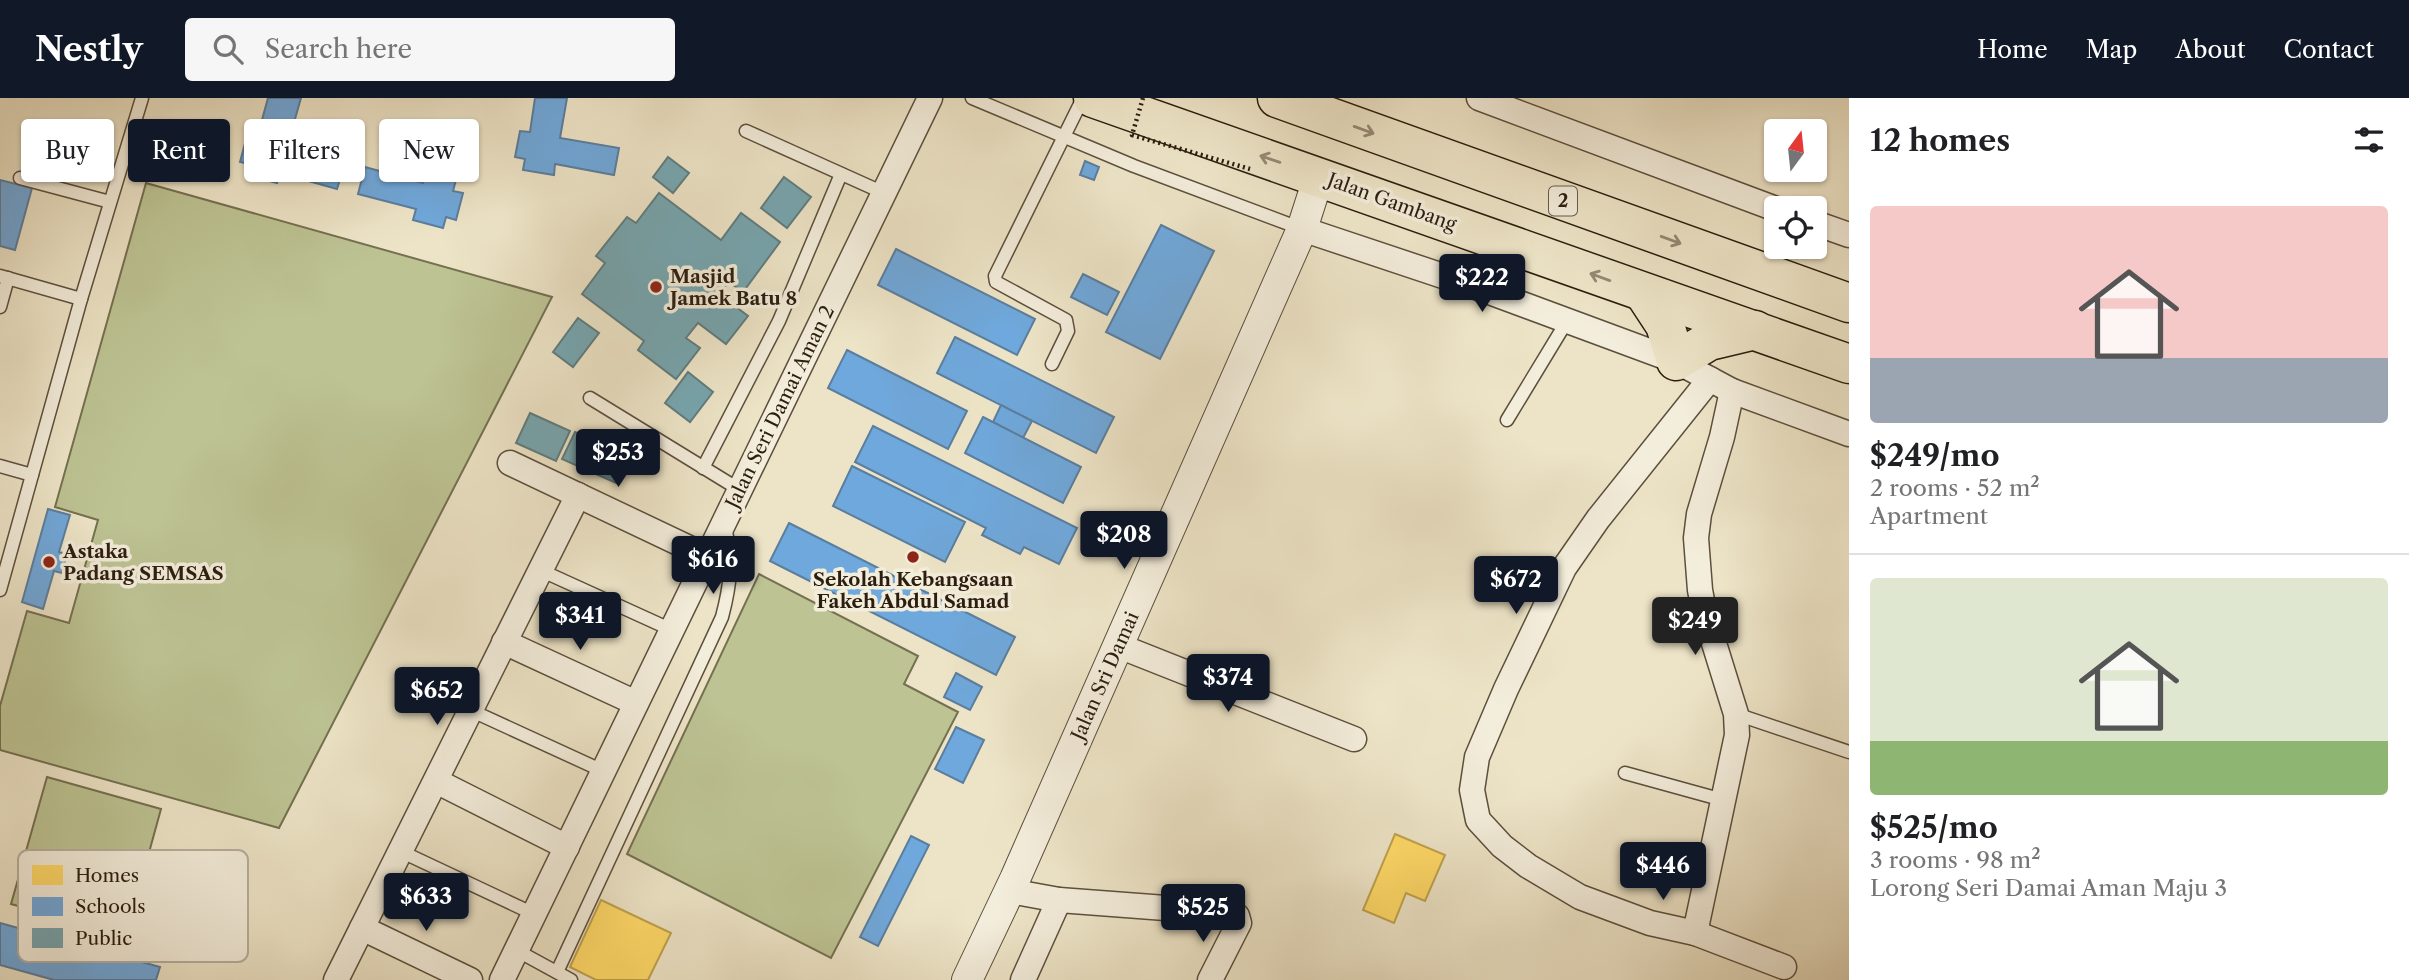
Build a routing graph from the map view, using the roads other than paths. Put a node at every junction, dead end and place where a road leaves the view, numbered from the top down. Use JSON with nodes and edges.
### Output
{"nodes":[{"id":1,"x":142,"y":98,"type":"edge"},
{"id":2,"x":930,"y":98,"type":"edge"},
{"id":3,"x":972,"y":98,"type":"edge"},
{"id":4,"x":1083,"y":98,"type":"edge"},
{"id":5,"x":1093,"y":98,"type":"edge"},
{"id":6,"x":1277,"y":98,"type":"edge"},
{"id":7,"x":1479,"y":98,"type":"edge"},
{"id":8,"x":1521,"y":105,"type":"edge"},
{"id":9,"x":746,"y":131,"type":"dead end"},
{"id":10,"x":1065,"y":137,"type":"junction"},
{"id":11,"x":841,"y":174,"type":"junction"},
{"id":12,"x":1319,"y":176,"type":"junction"},
{"id":13,"x":20,"y":178,"type":"dead end"},
{"id":14,"x":884,"y":193,"type":"junction"},
{"id":15,"x":110,"y":202,"type":"junction"},
{"id":16,"x":1764,"y":204,"type":"edge"},
{"id":17,"x":1827,"y":227,"type":"edge"},
{"id":18,"x":1303,"y":229,"type":"junction"},
{"id":19,"x":1849,"y":235,"type":"edge"},
{"id":20,"x":4,"y":277,"type":"edge"},
{"id":21,"x":1644,"y":293,"type":"junction"},
{"id":22,"x":81,"y":299,"type":"junction"},
{"id":23,"x":1849,"y":303,"type":"edge"},
{"id":24,"x":0,"y":307,"type":"edge"},
{"id":25,"x":1567,"y":321,"type":"junction"},
{"id":26,"x":1755,"y":330,"type":"junction"},
{"id":27,"x":1676,"y":361,"type":"junction"},
{"id":28,"x":1052,"y":364,"type":"dead end"},
{"id":29,"x":1849,"y":364,"type":"edge"},
{"id":30,"x":1721,"y":385,"type":"junction"},
{"id":31,"x":590,"y":398,"type":"dead end"},
{"id":32,"x":1507,"y":420,"type":"dead end"},
{"id":33,"x":1849,"y":434,"type":"edge"},
{"id":34,"x":510,"y":463,"type":"dead end"},
{"id":35,"x":0,"y":466,"type":"edge"},
{"id":36,"x":703,"y":468,"type":"junction"},
{"id":37,"x":32,"y":475,"type":"junction"},
{"id":38,"x":740,"y":490,"type":"junction"},
{"id":39,"x":578,"y":495,"type":"junction"},
{"id":40,"x":724,"y":524,"type":"junction"},
{"id":41,"x":708,"y":556,"type":"junction"},
{"id":42,"x":540,"y":570,"type":"junction"},
{"id":43,"x":0,"y":590,"type":"edge"},
{"id":44,"x":672,"y":630,"type":"junction"},
{"id":45,"x":504,"y":642,"type":"junction"},
{"id":46,"x":1119,"y":646,"type":"junction"},
{"id":47,"x":636,"y":703,"type":"junction"},
{"id":48,"x":470,"y":710,"type":"junction"},
{"id":49,"x":1736,"y":713,"type":"junction"},
{"id":50,"x":1354,"y":739,"type":"dead end"},
{"id":51,"x":1849,"y":752,"type":"edge"},
{"id":52,"x":603,"y":771,"type":"junction"},
{"id":53,"x":1625,"y":773,"type":"dead end"},
{"id":54,"x":436,"y":781,"type":"junction"},
{"id":55,"x":1723,"y":800,"type":"junction"},
{"id":56,"x":566,"y":847,"type":"junction"},
{"id":57,"x":400,"y":851,"type":"junction"},
{"id":58,"x":1010,"y":891,"type":"junction"},
{"id":59,"x":1059,"y":900,"type":"junction"},
{"id":60,"x":534,"y":914,"type":"junction"},
{"id":61,"x":362,"y":928,"type":"junction"},
{"id":62,"x":1695,"y":933,"type":"junction"},
{"id":63,"x":516,"y":950,"type":"junction"},
{"id":64,"x":1784,"y":967,"type":"dead end"},
{"id":65,"x":557,"y":972,"type":"junction"},
{"id":66,"x":336,"y":980,"type":"edge"},
{"id":67,"x":470,"y":980,"type":"edge"},
{"id":68,"x":502,"y":980,"type":"edge"},
{"id":69,"x":571,"y":980,"type":"edge"},
{"id":70,"x":967,"y":980,"type":"edge"},
{"id":71,"x":1023,"y":980,"type":"edge"},
{"id":72,"x":1210,"y":980,"type":"edge"}],
"edges":[{"from":1,"to":15,"type":"lane"},
{"from":2,"to":14,"type":"street","name":"Jalan Seri Damai Aman 2"},
{"from":3,"to":10,"type":"lane"},
{"from":4,"to":10,"type":"lane"},
{"from":12,"to":5,"type":"highway","name":"Jalan Gambang","one_way":true},
{"from":6,"to":23,"type":"highway","number":"2","one_way":true},
{"from":7,"to":8,"type":"street"},
{"from":8,"to":16,"type":"street"},
{"from":9,"to":11,"type":"lane"},
{"from":10,"to":18,"type":"lane"},
{"from":10,"to":28,"type":"lane"},
{"from":11,"to":14,"type":"lane"},
{"from":11,"to":36,"type":"lane"},
{"from":12,"to":18,"type":"street","name":"Jalan Sri Damai"},
{"from":21,"to":12,"type":"highway","name":"Jalan Gambang","one_way":true},
{"from":13,"to":15,"type":"lane"},
{"from":14,"to":38,"type":"street","name":"Jalan Seri Damai Aman 2"},
{"from":15,"to":22,"type":"lane"},
{"from":17,"to":19,"type":"street"},
{"from":18,"to":25,"type":"street"},
{"from":18,"to":46,"type":"street","name":"Jalan Sri Damai"},
{"from":20,"to":22,"type":"lane"},
{"from":20,"to":24,"type":"lane"},
{"from":21,"to":26,"type":"highway","name":"Jalan Gambang"},
{"from":21,"to":27,"type":"highway"},
{"from":22,"to":37,"type":"lane"},
{"from":25,"to":27,"type":"street"},
{"from":25,"to":32,"type":"lane"},
{"from":26,"to":27,"type":"highway"},
{"from":26,"to":29,"type":"highway","name":"Jalan Gambang"},
{"from":27,"to":30,"type":"street"},
{"from":30,"to":33,"type":"street"},
{"from":30,"to":49,"type":"street"},
{"from":30,"to":62,"type":"street"},
{"from":31,"to":36,"type":"lane"},
{"from":34,"to":39,"type":"street"},
{"from":35,"to":37,"type":"lane"},
{"from":36,"to":38,"type":"lane"},
{"from":37,"to":43,"type":"lane"},
{"from":38,"to":40,"type":"street","name":"Jalan Seri Damai Aman 2"},
{"from":39,"to":41,"type":"street"},
{"from":39,"to":42,"type":"street"},
{"from":40,"to":41,"type":"street","name":"Jalan Seri Damai Aman 2"},
{"from":40,"to":65,"type":"lane"},
{"from":41,"to":44,"type":"street","name":"Jalan Seri Damai Aman 2"},
{"from":42,"to":44,"type":"lane"},
{"from":42,"to":45,"type":"street"},
{"from":44,"to":47,"type":"street","name":"Jalan Seri Damai Aman 2"},
{"from":45,"to":47,"type":"street"},
{"from":45,"to":48,"type":"street"},
{"from":46,"to":50,"type":"street"},
{"from":46,"to":58,"type":"street","name":"Jalan Sri Damai"},
{"from":47,"to":52,"type":"street","name":"Jalan Seri Damai Aman 2"},
{"from":48,"to":52,"type":"lane"},
{"from":48,"to":54,"type":"street"},
{"from":49,"to":51,"type":"lane"},
{"from":49,"to":55,"type":"street"},
{"from":52,"to":56,"type":"street","name":"Jalan Seri Damai Aman 2"},
{"from":53,"to":55,"type":"lane"},
{"from":54,"to":56,"type":"street"},
{"from":54,"to":57,"type":"street"},
{"from":55,"to":62,"type":"street"},
{"from":56,"to":60,"type":"street","name":"Jalan Seri Damai Aman 2"},
{"from":57,"to":60,"type":"lane"},
{"from":57,"to":61,"type":"street"},
{"from":58,"to":59,"type":"street"},
{"from":58,"to":70,"type":"street","name":"Jalan Sri Damai"},
{"from":59,"to":71,"type":"street"},
{"from":59,"to":72,"type":"street"},
{"from":60,"to":63,"type":"street","name":"Jalan Seri Damai Aman 2"},
{"from":61,"to":66,"type":"street"},
{"from":61,"to":67,"type":"street"},
{"from":62,"to":64,"type":"street"},
{"from":63,"to":65,"type":"lane"},
{"from":63,"to":68,"type":"street","name":"Jalan Seri Damai Aman 2"},
{"from":65,"to":69,"type":"lane"}]}
